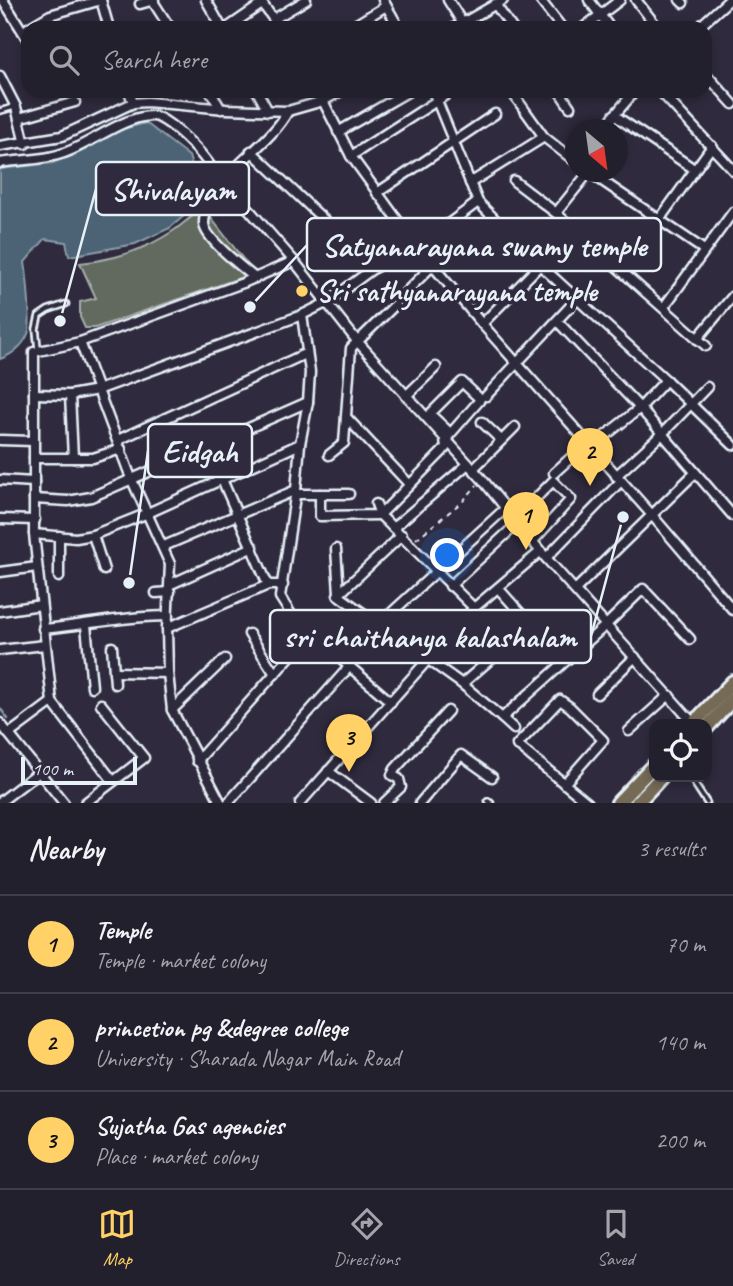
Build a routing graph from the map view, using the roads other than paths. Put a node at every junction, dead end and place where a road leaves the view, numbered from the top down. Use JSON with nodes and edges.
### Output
{"nodes":[{"id":1,"x":3,"y":0,"type":"edge"},
{"id":2,"x":101,"y":0,"type":"edge"},
{"id":3,"x":153,"y":0,"type":"edge"},
{"id":4,"x":206,"y":0,"type":"edge"},
{"id":5,"x":306,"y":0,"type":"edge"},
{"id":6,"x":448,"y":0,"type":"edge"},
{"id":7,"x":483,"y":0,"type":"edge"},
{"id":8,"x":540,"y":0,"type":"edge"},
{"id":9,"x":589,"y":0,"type":"edge"},
{"id":10,"x":620,"y":0,"type":"edge"},
{"id":11,"x":636,"y":0,"type":"edge"},
{"id":12,"x":725,"y":1,"type":"edge"},
{"id":13,"x":261,"y":2,"type":"edge"},
{"id":14,"x":384,"y":3,"type":"edge"},
{"id":15,"x":140,"y":4,"type":"dead end"},
{"id":16,"x":495,"y":4,"type":"edge"},
{"id":17,"x":733,"y":12,"type":"edge"},
{"id":18,"x":600,"y":15,"type":"junction"},
{"id":19,"x":274,"y":19,"type":"joint"},
{"id":20,"x":40,"y":21,"type":"edge"},
{"id":21,"x":107,"y":21,"type":"edge"},
{"id":22,"x":166,"y":21,"type":"edge"},
{"id":23,"x":220,"y":21,"type":"edge"},
{"id":24,"x":234,"y":21,"type":"edge"},
{"id":25,"x":360,"y":21,"type":"edge"},
{"id":26,"x":395,"y":21,"type":"edge"},
{"id":27,"x":458,"y":21,"type":"edge"},
{"id":28,"x":470,"y":21,"type":"edge"},
{"id":29,"x":507,"y":21,"type":"edge"},
{"id":30,"x":556,"y":21,"type":"edge"},
{"id":31,"x":592,"y":21,"type":"edge"},
{"id":32,"x":605,"y":21,"type":"edge"},
{"id":33,"x":652,"y":21,"type":"edge"},
{"id":34,"x":705,"y":21,"type":"edge"},
{"id":35,"x":21,"y":23,"type":"edge"},
{"id":36,"x":0,"y":76,"type":"edge"},
{"id":37,"x":712,"y":81,"type":"edge"},
{"id":38,"x":131,"y":98,"type":"edge"},
{"id":39,"x":214,"y":98,"type":"edge"},
{"id":40,"x":261,"y":98,"type":"edge"},
{"id":41,"x":322,"y":98,"type":"edge"},
{"id":42,"x":328,"y":98,"type":"edge"},
{"id":43,"x":397,"y":98,"type":"edge"},
{"id":44,"x":436,"y":98,"type":"edge"},
{"id":45,"x":442,"y":98,"type":"edge"},
{"id":46,"x":516,"y":98,"type":"edge"},
{"id":47,"x":564,"y":98,"type":"edge"},
{"id":48,"x":629,"y":98,"type":"edge"},
{"id":49,"x":667,"y":98,"type":"edge"},
{"id":50,"x":323,"y":101,"type":"junction"},
{"id":51,"x":438,"y":101,"type":"junction"},
{"id":52,"x":75,"y":102,"type":"dead end"},
{"id":53,"x":132,"y":103,"type":"junction"},
{"id":54,"x":733,"y":104,"type":"edge"},
{"id":55,"x":16,"y":107,"type":"junction"},
{"id":56,"x":570,"y":107,"type":"dead end"},
{"id":57,"x":221,"y":109,"type":"junction"},
{"id":58,"x":0,"y":111,"type":"edge"},
{"id":59,"x":268,"y":111,"type":"junction"},
{"id":60,"x":288,"y":111,"type":"junction"},
{"id":61,"x":495,"y":114,"type":"dead end"},
{"id":62,"x":614,"y":115,"type":"junction"},
{"id":63,"x":19,"y":118,"type":"junction"},
{"id":64,"x":611,"y":119,"type":"edge"},
{"id":65,"x":338,"y":132,"type":"junction"},
{"id":66,"x":544,"y":137,"type":"junction"},
{"id":67,"x":455,"y":141,"type":"junction"},
{"id":68,"x":25,"y":144,"type":"junction"},
{"id":69,"x":0,"y":146,"type":"edge"},
{"id":70,"x":712,"y":146,"type":"junction"},
{"id":71,"x":251,"y":151,"type":"junction"},
{"id":72,"x":565,"y":154,"type":"edge"},
{"id":73,"x":351,"y":156,"type":"junction"},
{"id":74,"x":0,"y":163,"type":"edge"},
{"id":75,"x":694,"y":169,"type":"junction"},
{"id":76,"x":733,"y":170,"type":"edge"},
{"id":77,"x":514,"y":181,"type":"dead end"},
{"id":78,"x":581,"y":182,"type":"edge"},
{"id":79,"x":604,"y":182,"type":"edge"},
{"id":80,"x":470,"y":183,"type":"junction"},
{"id":81,"x":377,"y":193,"type":"junction"},
{"id":82,"x":478,"y":202,"type":"junction"},
{"id":83,"x":733,"y":212,"type":"edge"},
{"id":84,"x":556,"y":213,"type":"junction"},
{"id":85,"x":659,"y":220,"type":"junction"},
{"id":86,"x":725,"y":223,"type":"junction"},
{"id":87,"x":469,"y":229,"type":"dead end"},
{"id":88,"x":733,"y":229,"type":"edge"},
{"id":89,"x":415,"y":243,"type":"junction"},
{"id":90,"x":704,"y":250,"type":"junction"},
{"id":91,"x":294,"y":261,"type":"junction"},
{"id":92,"x":431,"y":263,"type":"junction"},
{"id":93,"x":540,"y":265,"type":"junction"},
{"id":94,"x":375,"y":268,"type":"junction"},
{"id":95,"x":255,"y":278,"type":"junction"},
{"id":96,"x":404,"y":294,"type":"dead end"},
{"id":97,"x":733,"y":296,"type":"edge"},
{"id":98,"x":578,"y":298,"type":"junction"},
{"id":99,"x":326,"y":303,"type":"junction"},
{"id":100,"x":66,"y":304,"type":"dead end"},
{"id":101,"x":395,"y":305,"type":"dead end"},
{"id":102,"x":664,"y":307,"type":"junction"},
{"id":103,"x":302,"y":315,"type":"junction"},
{"id":104,"x":557,"y":321,"type":"junction"},
{"id":105,"x":482,"y":324,"type":"junction"},
{"id":106,"x":697,"y":340,"type":"junction"},
{"id":107,"x":357,"y":341,"type":"junction"},
{"id":108,"x":80,"y":342,"type":"junction"},
{"id":109,"x":706,"y":346,"type":"dead end"},
{"id":110,"x":38,"y":351,"type":"junction"},
{"id":111,"x":307,"y":352,"type":"junction"},
{"id":112,"x":516,"y":363,"type":"junction"},
{"id":113,"x":436,"y":367,"type":"dead end"},
{"id":114,"x":666,"y":380,"type":"junction"},
{"id":115,"x":707,"y":387,"type":"dead end"},
{"id":116,"x":98,"y":390,"type":"junction"},
{"id":117,"x":34,"y":394,"type":"junction"},
{"id":118,"x":70,"y":395,"type":"junction"},
{"id":119,"x":406,"y":396,"type":"junction"},
{"id":120,"x":486,"y":397,"type":"dead end"},
{"id":121,"x":308,"y":401,"type":"junction"},
{"id":122,"x":690,"y":402,"type":"junction"},
{"id":123,"x":640,"y":408,"type":"junction"},
{"id":124,"x":346,"y":417,"type":"junction"},
{"id":125,"x":482,"y":422,"type":"dead end"},
{"id":126,"x":514,"y":427,"type":"dead end"},
{"id":127,"x":662,"y":434,"type":"junction"},
{"id":128,"x":447,"y":436,"type":"junction"},
{"id":129,"x":0,"y":440,"type":"edge"},
{"id":130,"x":33,"y":440,"type":"junction"},
{"id":131,"x":501,"y":440,"type":"junction"},
{"id":132,"x":119,"y":444,"type":"junction"},
{"id":133,"x":300,"y":444,"type":"junction"},
{"id":134,"x":207,"y":445,"type":"junction"},
{"id":135,"x":589,"y":445,"type":"junction"},
{"id":136,"x":733,"y":445,"type":"edge"},
{"id":137,"x":329,"y":455,"type":"dead end"},
{"id":138,"x":34,"y":457,"type":"junction"},
{"id":139,"x":73,"y":458,"type":"junction"},
{"id":140,"x":471,"y":467,"type":"junction"},
{"id":141,"x":554,"y":473,"type":"dead end"},
{"id":142,"x":695,"y":473,"type":"junction"},
{"id":143,"x":131,"y":478,"type":"junction"},
{"id":144,"x":619,"y":478,"type":"junction"},
{"id":145,"x":222,"y":479,"type":"junction"},
{"id":146,"x":0,"y":480,"type":"edge"},
{"id":147,"x":34,"y":482,"type":"junction"},
{"id":148,"x":409,"y":484,"type":"junction"},
{"id":149,"x":296,"y":492,"type":"junction"},
{"id":150,"x":320,"y":494,"type":"junction"},
{"id":151,"x":349,"y":494,"type":"dead end"},
{"id":152,"x":34,"y":499,"type":"junction"},
{"id":153,"x":376,"y":504,"type":"dead end"},
{"id":154,"x":507,"y":507,"type":"junction"},
{"id":155,"x":148,"y":513,"type":"junction"},
{"id":156,"x":237,"y":513,"type":"junction"},
{"id":157,"x":651,"y":514,"type":"junction"},
{"id":158,"x":380,"y":515,"type":"junction"},
{"id":159,"x":733,"y":516,"type":"edge"},
{"id":160,"x":0,"y":519,"type":"edge"},
{"id":161,"x":34,"y":520,"type":"junction"},
{"id":162,"x":518,"y":523,"type":"junction"},
{"id":163,"x":393,"y":528,"type":"junction"},
{"id":164,"x":34,"y":534,"type":"junction"},
{"id":165,"x":93,"y":535,"type":"junction"},
{"id":166,"x":402,"y":535,"type":"junction"},
{"id":167,"x":59,"y":536,"type":"junction"},
{"id":168,"x":536,"y":538,"type":"junction"},
{"id":169,"x":164,"y":546,"type":"junction"},
{"id":170,"x":253,"y":547,"type":"junction"},
{"id":171,"x":336,"y":549,"type":"dead end"},
{"id":172,"x":543,"y":554,"type":"junction"},
{"id":173,"x":37,"y":567,"type":"junction"},
{"id":174,"x":104,"y":570,"type":"dead end"},
{"id":175,"x":0,"y":572,"type":"edge"},
{"id":176,"x":436,"y":573,"type":"junction"},
{"id":177,"x":59,"y":577,"type":"dead end"},
{"id":178,"x":276,"y":585,"type":"junction"},
{"id":179,"x":450,"y":586,"type":"junction"},
{"id":180,"x":171,"y":588,"type":"junction"},
{"id":181,"x":498,"y":588,"type":"junction"},
{"id":182,"x":575,"y":590,"type":"junction"},
{"id":183,"x":156,"y":593,"type":"dead end"},
{"id":184,"x":340,"y":593,"type":"junction"},
{"id":185,"x":41,"y":605,"type":"junction"},
{"id":186,"x":474,"y":608,"type":"junction"},
{"id":187,"x":733,"y":610,"type":"edge"},
{"id":188,"x":0,"y":611,"type":"edge"},
{"id":189,"x":168,"y":616,"type":"junction"},
{"id":190,"x":86,"y":625,"type":"junction"},
{"id":191,"x":378,"y":625,"type":"junction"},
{"id":192,"x":530,"y":625,"type":"junction"},
{"id":193,"x":606,"y":625,"type":"junction"},
{"id":194,"x":167,"y":628,"type":"junction"},
{"id":195,"x":43,"y":629,"type":"junction"},
{"id":196,"x":249,"y":634,"type":"dead end"},
{"id":197,"x":310,"y":634,"type":"junction"},
{"id":198,"x":690,"y":639,"type":"dead end"},
{"id":199,"x":45,"y":645,"type":"junction"},
{"id":200,"x":549,"y":645,"type":"dead end"},
{"id":201,"x":112,"y":647,"type":"dead end"},
{"id":202,"x":0,"y":650,"type":"edge"},
{"id":203,"x":635,"y":657,"type":"junction"},
{"id":204,"x":225,"y":659,"type":"dead end"},
{"id":205,"x":429,"y":659,"type":"junction"},
{"id":206,"x":350,"y":666,"type":"junction"},
{"id":207,"x":114,"y":671,"type":"junction"},
{"id":208,"x":168,"y":673,"type":"junction"},
{"id":209,"x":275,"y":674,"type":"junction"},
{"id":210,"x":733,"y":682,"type":"edge"},
{"id":211,"x":115,"y":684,"type":"dead end"},
{"id":212,"x":462,"y":684,"type":"junction"},
{"id":213,"x":92,"y":687,"type":"dead end"},
{"id":214,"x":597,"y":694,"type":"dead end"},
{"id":215,"x":669,"y":695,"type":"junction"},
{"id":216,"x":733,"y":699,"type":"edge"},
{"id":217,"x":52,"y":702,"type":"junction"},
{"id":218,"x":391,"y":702,"type":"junction"},
{"id":219,"x":101,"y":704,"type":"dead end"},
{"id":220,"x":172,"y":710,"type":"junction"},
{"id":221,"x":448,"y":711,"type":"dead end"},
{"id":222,"x":502,"y":718,"type":"junction"},
{"id":223,"x":689,"y":719,"type":"edge"},
{"id":224,"x":698,"y":719,"type":"edge"},
{"id":225,"x":2,"y":720,"type":"edge"},
{"id":226,"x":712,"y":722,"type":"edge"},
{"id":227,"x":514,"y":729,"type":"dead end"},
{"id":228,"x":629,"y":731,"type":"dead end"},
{"id":229,"x":9,"y":734,"type":"junction"},
{"id":230,"x":197,"y":761,"type":"junction"},
{"id":231,"x":649,"y":770,"type":"edge"},
{"id":232,"x":328,"y":771,"type":"junction"},
{"id":233,"x":39,"y":772,"type":"junction"},
{"id":234,"x":492,"y":777,"type":"dead end"},
{"id":235,"x":113,"y":782,"type":"junction"},
{"id":236,"x":656,"y":782,"type":"edge"},
{"id":237,"x":693,"y":782,"type":"edge"},
{"id":238,"x":564,"y":784,"type":"junction"},
{"id":239,"x":0,"y":802,"type":"edge"},
{"id":240,"x":64,"y":803,"type":"edge"},
{"id":241,"x":85,"y":803,"type":"edge"},
{"id":242,"x":221,"y":803,"type":"edge"},
{"id":243,"x":228,"y":803,"type":"edge"},
{"id":244,"x":300,"y":803,"type":"edge"},
{"id":245,"x":371,"y":803,"type":"edge"},
{"id":246,"x":384,"y":803,"type":"edge"},
{"id":247,"x":420,"y":803,"type":"edge"},
{"id":248,"x":588,"y":803,"type":"edge"},
{"id":249,"x":618,"y":803,"type":"edge"},
{"id":250,"x":637,"y":803,"type":"edge"},
{"id":251,"x":706,"y":803,"type":"edge"}],
"edges":[{"from":1,"to":35,"type":"street"},
{"from":2,"to":20,"type":"street"},
{"from":2,"to":21,"type":"street"},
{"from":3,"to":15,"type":"street"},
{"from":3,"to":22,"type":"street"},
{"from":4,"to":23,"type":"street"},
{"from":5,"to":19,"type":"street"},
{"from":6,"to":27,"type":"street"},
{"from":7,"to":16,"type":"street"},
{"from":8,"to":30,"type":"street"},
{"from":9,"to":18,"type":"street"},
{"from":10,"to":18,"type":"street"},
{"from":11,"to":33,"type":"street"},
{"from":12,"to":17,"type":"street"},
{"from":12,"to":34,"type":"street"},
{"from":13,"to":19,"type":"street"},
{"from":13,"to":24,"type":"street"},
{"from":14,"to":25,"type":"street"},
{"from":14,"to":26,"type":"street"},
{"from":16,"to":28,"type":"street"},
{"from":16,"to":29,"type":"street"},
{"from":18,"to":31,"type":"street"},
{"from":18,"to":32,"type":"street"},
{"from":36,"to":55,"type":"street"},
{"from":37,"to":54,"type":"street"},
{"from":38,"to":53,"type":"street"},
{"from":39,"to":57,"type":"street"},
{"from":40,"to":59,"type":"street"},
{"from":41,"to":50,"type":"street"},
{"from":42,"to":50,"type":"street"},
{"from":43,"to":65,"type":"street"},
{"from":44,"to":51,"type":"street"},
{"from":45,"to":51,"type":"street"},
{"from":46,"to":66,"type":"street"},
{"from":47,"to":56,"type":"street"},
{"from":48,"to":62,"type":"street"},
{"from":49,"to":70,"type":"street"},
{"from":50,"to":60,"type":"street"},
{"from":50,"to":65,"type":"street"},
{"from":51,"to":67,"type":"street"},
{"from":51,"to":73,"type":"street"},
{"from":52,"to":63,"type":"street"},
{"from":53,"to":57,"type":"street"},
{"from":53,"to":68,"type":"street"},
{"from":55,"to":58,"type":"lane"},
{"from":55,"to":63,"type":"street"},
{"from":57,"to":59,"type":"street"},
{"from":59,"to":60,"type":"street"},
{"from":60,"to":71,"type":"street"},
{"from":61,"to":67,"type":"street"},
{"from":62,"to":64,"type":"street"},
{"from":62,"to":75,"type":"street"},
{"from":63,"to":68,"type":"street"},
{"from":65,"to":73,"type":"street"},
{"from":66,"to":72,"type":"street"},
{"from":66,"to":80,"type":"street"},
{"from":67,"to":80,"type":"street"},
{"from":67,"to":81,"type":"street"},
{"from":68,"to":69,"type":"street"},
{"from":70,"to":75,"type":"street"},
{"from":70,"to":76,"type":"street"},
{"from":71,"to":91,"type":"street"},
{"from":71,"to":94,"type":"street"},
{"from":73,"to":81,"type":"street"},
{"from":74,"to":95,"type":"street"},
{"from":75,"to":85,"type":"street"},
{"from":77,"to":84,"type":"street"},
{"from":78,"to":84,"type":"street"},
{"from":79,"to":85,"type":"street"},
{"from":80,"to":82,"type":"street"},
{"from":81,"to":89,"type":"street"},
{"from":82,"to":89,"type":"street"},
{"from":82,"to":93,"type":"street"},
{"from":83,"to":86,"type":"street"},
{"from":84,"to":102,"type":"street"},
{"from":85,"to":90,"type":"street"},
{"from":86,"to":88,"type":"street"},
{"from":86,"to":90,"type":"street"},
{"from":87,"to":92,"type":"street"},
{"from":89,"to":92,"type":"street"},
{"from":89,"to":94,"type":"street"},
{"from":90,"to":102,"type":"street"},
{"from":91,"to":95,"type":"street"},
{"from":91,"to":99,"type":"street"},
{"from":92,"to":96,"type":"street"},
{"from":92,"to":105,"type":"street"},
{"from":93,"to":98,"type":"street"},
{"from":93,"to":105,"type":"street"},
{"from":94,"to":99,"type":"street"},
{"from":95,"to":108,"type":"street"},
{"from":97,"to":106,"type":"street"},
{"from":98,"to":104,"type":"street"},
{"from":98,"to":114,"type":"street"},
{"from":99,"to":103,"type":"street"},
{"from":99,"to":107,"type":"street"},
{"from":100,"to":110,"type":"lane"},
{"from":101,"to":107,"type":"street"},
{"from":102,"to":106,"type":"street"},
{"from":103,"to":111,"type":"street"},
{"from":103,"to":116,"type":"street"},
{"from":104,"to":112,"type":"street"},
{"from":104,"to":123,"type":"street"},
{"from":105,"to":112,"type":"street"},
{"from":106,"to":109,"type":"street"},
{"from":107,"to":119,"type":"street"},
{"from":107,"to":124,"type":"street"},
{"from":108,"to":110,"type":"street"},
{"from":108,"to":116,"type":"street"},
{"from":110,"to":117,"type":"street"},
{"from":111,"to":121,"type":"street"},
{"from":111,"to":132,"type":"street"},
{"from":112,"to":120,"type":"street"},
{"from":112,"to":135,"type":"street"},
{"from":113,"to":119,"type":"street"},
{"from":114,"to":122,"type":"street"},
{"from":114,"to":123,"type":"street"},
{"from":115,"to":122,"type":"street"},
{"from":116,"to":118,"type":"street"},
{"from":116,"to":132,"type":"street"},
{"from":117,"to":118,"type":"street"},
{"from":117,"to":130,"type":"street"},
{"from":118,"to":139,"type":"street"},
{"from":119,"to":128,"type":"street"},
{"from":121,"to":133,"type":"street"},
{"from":121,"to":134,"type":"street"},
{"from":122,"to":127,"type":"street"},
{"from":122,"to":136,"type":"street"},
{"from":123,"to":127,"type":"street"},
{"from":123,"to":135,"type":"street"},
{"from":124,"to":137,"type":"street"},
{"from":124,"to":148,"type":"street"},
{"from":125,"to":131,"type":"street"},
{"from":126,"to":131,"type":"street"},
{"from":127,"to":142,"type":"street"},
{"from":127,"to":144,"type":"street"},
{"from":128,"to":128,"type":"street"},
{"from":128,"to":140,"type":"street"},
{"from":128,"to":148,"type":"street"},
{"from":129,"to":130,"type":"street"},
{"from":130,"to":138,"type":"street"},
{"from":131,"to":140,"type":"street"},
{"from":132,"to":139,"type":"street"},
{"from":132,"to":143,"type":"street"},
{"from":133,"to":145,"type":"street"},
{"from":133,"to":149,"type":"street"},
{"from":134,"to":143,"type":"street"},
{"from":134,"to":145,"type":"street"},
{"from":135,"to":141,"type":"street"},
{"from":135,"to":144,"type":"street"},
{"from":138,"to":139,"type":"street"},
{"from":138,"to":147,"type":"street"},
{"from":140,"to":154,"type":"street"},
{"from":140,"to":163,"type":"street"},
{"from":142,"to":157,"type":"street"},
{"from":142,"to":159,"type":"street"},
{"from":143,"to":152,"type":"street"},
{"from":143,"to":155,"type":"street"},
{"from":144,"to":157,"type":"street"},
{"from":144,"to":172,"type":"street"},
{"from":145,"to":155,"type":"street"},
{"from":145,"to":156,"type":"street"},
{"from":146,"to":147,"type":"street"},
{"from":147,"to":152,"type":"street"},
{"from":148,"to":158,"type":"street"},
{"from":149,"to":150,"type":"street"},
{"from":149,"to":156,"type":"street"},
{"from":149,"to":178,"type":"street"},
{"from":150,"to":151,"type":"street"},
{"from":150,"to":158,"type":"street"},
{"from":152,"to":161,"type":"street"},
{"from":153,"to":158,"type":"street"},
{"from":154,"to":162,"type":"street"},
{"from":154,"to":176,"type":"street"},
{"from":155,"to":165,"type":"street"},
{"from":155,"to":169,"type":"street"},
{"from":156,"to":169,"type":"street"},
{"from":156,"to":170,"type":"street"},
{"from":157,"to":182,"type":"street"},
{"from":157,"to":187,"type":"street"},
{"from":158,"to":163,"type":"street"},
{"from":160,"to":161,"type":"street"},
{"from":161,"to":164,"type":"street"},
{"from":162,"to":168,"type":"street"},
{"from":162,"to":179,"type":"street"},
{"from":163,"to":166,"type":"street"},
{"from":164,"to":167,"type":"street"},
{"from":164,"to":173,"type":"street"},
{"from":165,"to":167,"type":"street"},
{"from":165,"to":174,"type":"street"},
{"from":166,"to":176,"type":"street"},
{"from":166,"to":184,"type":"street"},
{"from":167,"to":177,"type":"street"},
{"from":168,"to":168,"type":"street"},
{"from":168,"to":172,"type":"street"},
{"from":169,"to":180,"type":"street"},
{"from":170,"to":178,"type":"street"},
{"from":170,"to":180,"type":"street"},
{"from":171,"to":184,"type":"street"},
{"from":172,"to":181,"type":"street"},
{"from":172,"to":182,"type":"street"},
{"from":173,"to":175,"type":"street"},
{"from":173,"to":185,"type":"street"},
{"from":176,"to":179,"type":"street"},
{"from":176,"to":191,"type":"street"},
{"from":178,"to":194,"type":"street"},
{"from":178,"to":197,"type":"street"},
{"from":179,"to":186,"type":"street"},
{"from":180,"to":183,"type":"street"},
{"from":180,"to":189,"type":"street"},
{"from":181,"to":186,"type":"street"},
{"from":181,"to":192,"type":"street"},
{"from":182,"to":193,"type":"street"},
{"from":184,"to":191,"type":"street"},
{"from":185,"to":188,"type":"street"},
{"from":185,"to":195,"type":"street"},
{"from":186,"to":205,"type":"street"},
{"from":189,"to":190,"type":"street"},
{"from":189,"to":194,"type":"street"},
{"from":190,"to":195,"type":"street"},
{"from":190,"to":213,"type":"street"},
{"from":191,"to":205,"type":"street"},
{"from":192,"to":200,"type":"street"},
{"from":192,"to":212,"type":"street"},
{"from":193,"to":198,"type":"street"},
{"from":193,"to":203,"type":"street"},
{"from":193,"to":222,"type":"street"},
{"from":194,"to":208,"type":"street"},
{"from":195,"to":199,"type":"street"},
{"from":196,"to":209,"type":"street"},
{"from":197,"to":206,"type":"street"},
{"from":197,"to":209,"type":"street"},
{"from":199,"to":202,"type":"street"},
{"from":199,"to":217,"type":"street"},
{"from":201,"to":207,"type":"street"},
{"from":203,"to":214,"type":"street"},
{"from":203,"to":215,"type":"street"},
{"from":204,"to":220,"type":"street"},
{"from":205,"to":212,"type":"street"},
{"from":205,"to":218,"type":"street"},
{"from":206,"to":218,"type":"street"},
{"from":206,"to":243,"type":"street"},
{"from":207,"to":208,"type":"street"},
{"from":207,"to":211,"type":"street"},
{"from":208,"to":220,"type":"street"},
{"from":209,"to":230,"type":"street"},
{"from":210,"to":224,"type":"highway"},
{"from":212,"to":222,"type":"street"},
{"from":215,"to":223,"type":"street"},
{"from":215,"to":228,"type":"street"},
{"from":216,"to":226,"type":"highway"},
{"from":217,"to":229,"type":"street"},
{"from":217,"to":235,"type":"street"},
{"from":218,"to":232,"type":"street"},
{"from":219,"to":235,"type":"street"},
{"from":220,"to":230,"type":"street"},
{"from":221,"to":246,"type":"street"},
{"from":222,"to":227,"type":"street"},
{"from":225,"to":229,"type":"street"},
{"from":229,"to":233,"type":"street"},
{"from":230,"to":242,"type":"street"},
{"from":231,"to":249,"type":"highway"},
{"from":232,"to":244,"type":"street"},
{"from":232,"to":245,"type":"street"},
{"from":233,"to":239,"type":"street"},
{"from":233,"to":240,"type":"street"},
{"from":234,"to":247,"type":"street"},
{"from":235,"to":241,"type":"street"},
{"from":236,"to":250,"type":"highway"},
{"from":237,"to":251,"type":"lane"},
{"from":238,"to":238,"type":"street"},
{"from":238,"to":248,"type":"street"}]}
